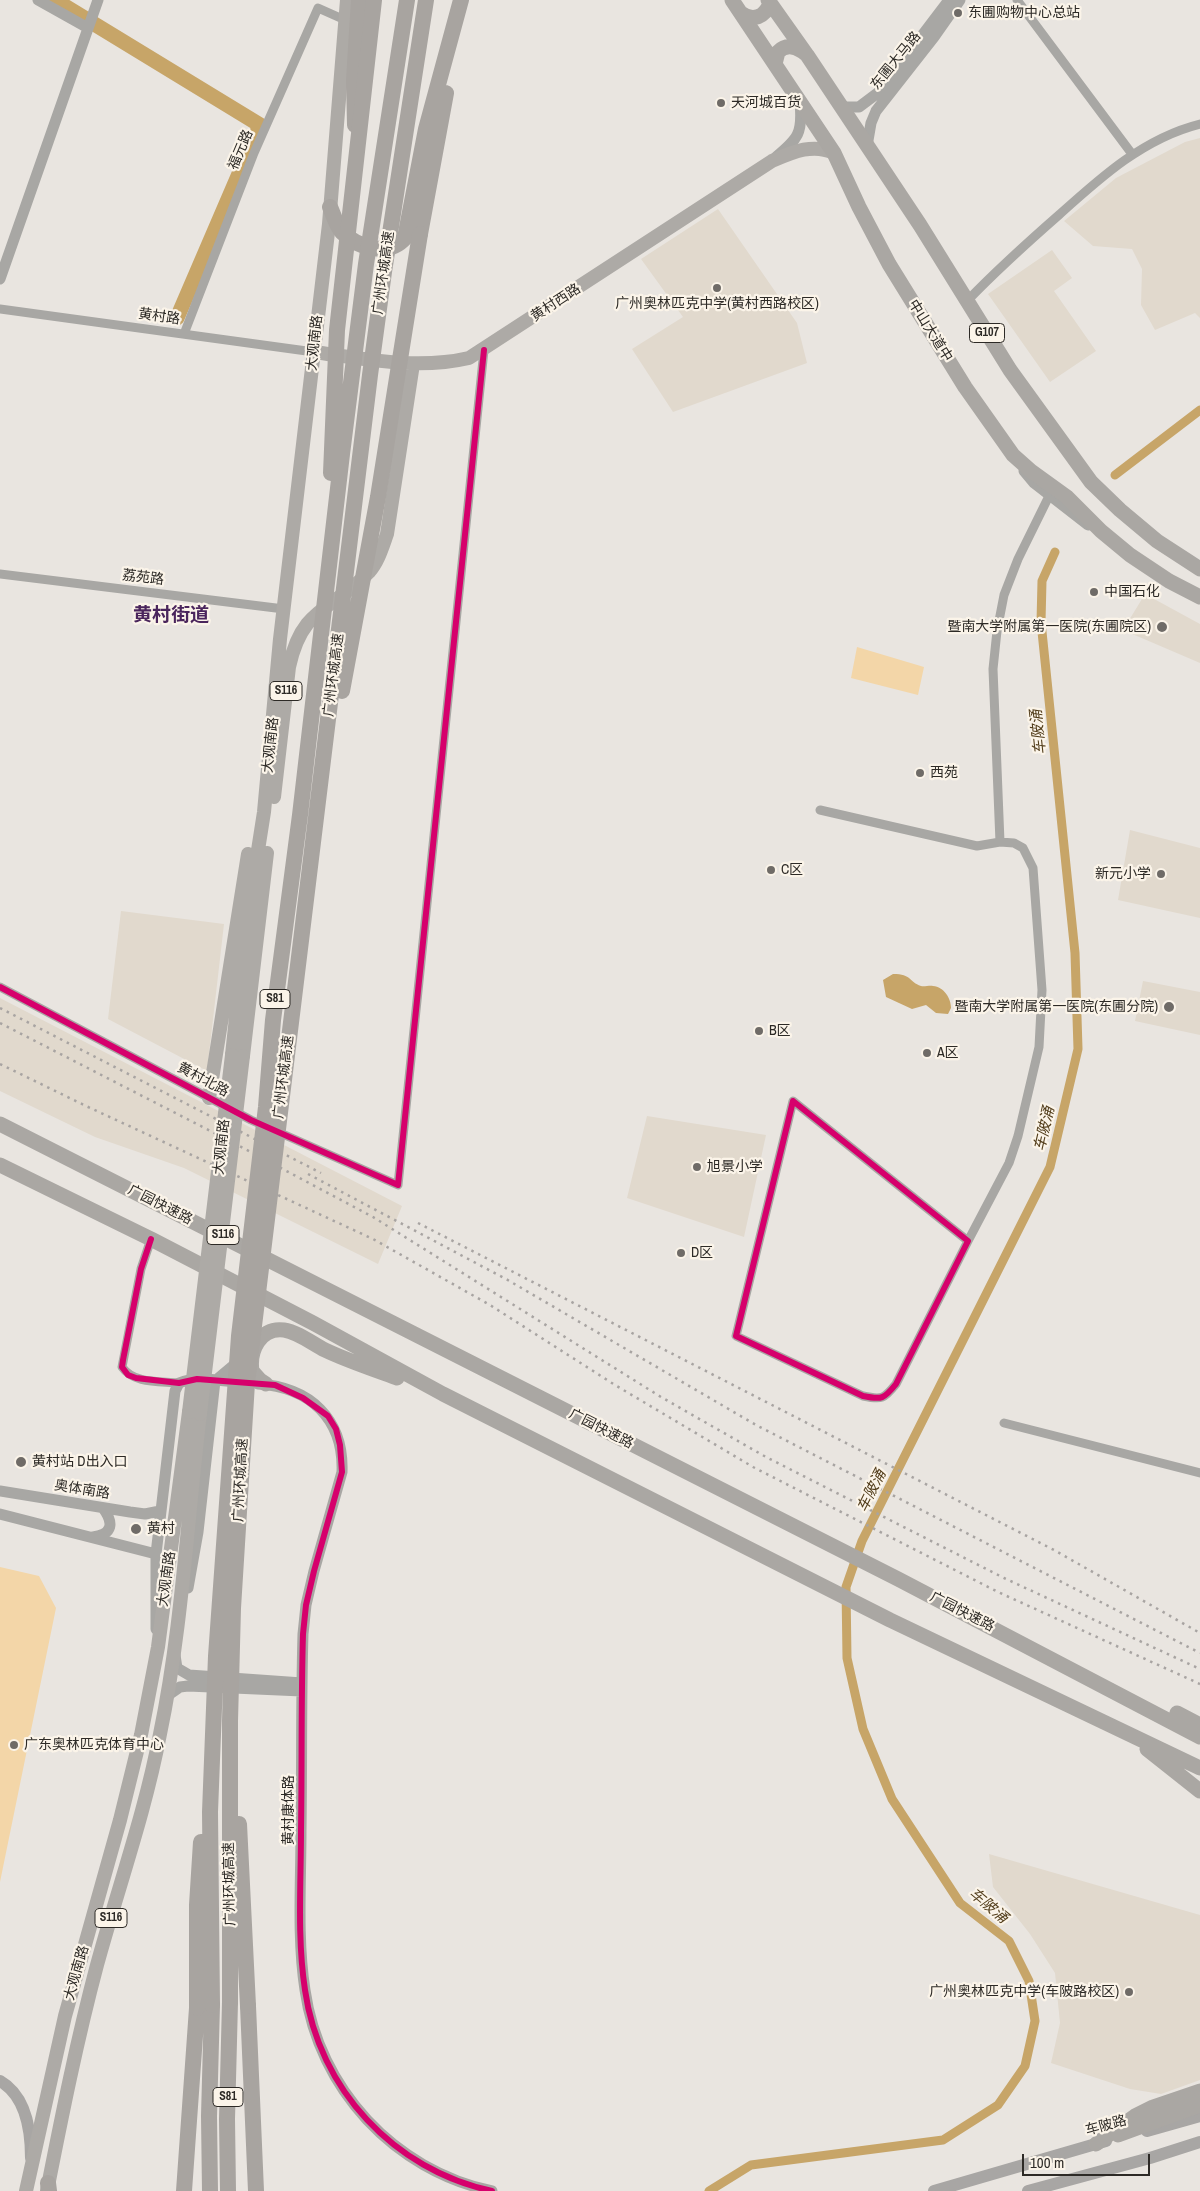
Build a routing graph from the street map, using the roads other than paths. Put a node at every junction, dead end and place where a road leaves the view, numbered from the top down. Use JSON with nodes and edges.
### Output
{"nodes":[{"id":1,"x":38,"y":0,"type":"edge"},
{"id":2,"x":98,"y":0,"type":"edge"},
{"id":3,"x":347,"y":0,"type":"edge"},
{"id":4,"x":359,"y":0,"type":"edge"},
{"id":5,"x":374,"y":0,"type":"edge"},
{"id":6,"x":407,"y":0,"type":"edge"},
{"id":7,"x":426,"y":0,"type":"edge"},
{"id":8,"x":462,"y":0,"type":"edge"},
{"id":9,"x":732,"y":0,"type":"edge"},
{"id":10,"x":1017,"y":0,"type":"edge"},
{"id":11,"x":769,"y":2,"type":"edge"},
{"id":12,"x":952,"y":3,"type":"edge"},
{"id":13,"x":741,"y":13,"type":"junction"},
{"id":14,"x":345,"y":20,"type":"junction"},
{"id":15,"x":88,"y":28,"type":"junction"},
{"id":16,"x":807,"y":55,"type":"junction"},
{"id":17,"x":775,"y":64,"type":"junction"},
{"id":18,"x":800,"y":101,"type":"junction"},
{"id":19,"x":842,"y":107,"type":"junction"},
{"id":20,"x":1200,"y":124,"type":"edge"},
{"id":21,"x":867,"y":146,"type":"junction"},
{"id":22,"x":834,"y":153,"type":"junction"},
{"id":23,"x":1132,"y":154,"type":"junction"},
{"id":24,"x":355,"y":159,"type":"junction"},
{"id":25,"x":772,"y":161,"type":"junction"},
{"id":26,"x":330,"y":207,"type":"junction"},
{"id":27,"x":0,"y":279,"type":"edge"},
{"id":28,"x":968,"y":300,"type":"junction"},
{"id":29,"x":0,"y":309,"type":"edge"},
{"id":30,"x":184,"y":334,"type":"junction"},
{"id":31,"x":484,"y":350,"type":"junction"},
{"id":32,"x":314,"y":352,"type":"junction"},
{"id":33,"x":413,"y":364,"type":"junction"},
{"id":34,"x":1013,"y":455,"type":"junction"},
{"id":35,"x":1050,"y":494,"type":"junction"},
{"id":36,"x":293,"y":531,"type":"junction"},
{"id":37,"x":1100,"y":531,"type":"junction"},
{"id":38,"x":1200,"y":569,"type":"edge"},
{"id":39,"x":0,"y":574,"type":"edge"},
{"id":40,"x":328,"y":581,"type":"junction"},
{"id":41,"x":1200,"y":597,"type":"edge"},
{"id":42,"x":284,"y":609,"type":"junction"},
{"id":43,"x":310,"y":619,"type":"junction"},
{"id":44,"x":270,"y":748,"type":"junction"},
{"id":45,"x":323,"y":771,"type":"junction"},
{"id":46,"x":820,"y":810,"type":"dead end"},
{"id":47,"x":1000,"y":842,"type":"junction"},
{"id":48,"x":0,"y":987,"type":"edge"},
{"id":49,"x":238,"y":1055,"type":"junction"},
{"id":50,"x":209,"y":1098,"type":"junction"},
{"id":51,"x":0,"y":1124,"type":"edge"},
{"id":52,"x":0,"y":1165,"type":"edge"},
{"id":53,"x":151,"y":1239,"type":"junction"},
{"id":54,"x":968,"y":1241,"type":"junction"},
{"id":55,"x":250,"y":1357,"type":"junction"},
{"id":56,"x":215,"y":1381,"type":"junction"},
{"id":57,"x":178,"y":1383,"type":"junction"},
{"id":58,"x":266,"y":1384,"type":"junction"},
{"id":59,"x":443,"y":1394,"type":"junction"},
{"id":60,"x":194,"y":1413,"type":"junction"},
{"id":61,"x":1004,"y":1422,"type":"dead end"},
{"id":62,"x":1200,"y":1473,"type":"edge"},
{"id":63,"x":0,"y":1491,"type":"edge"},
{"id":64,"x":103,"y":1508,"type":"junction"},
{"id":65,"x":160,"y":1511,"type":"junction"},
{"id":66,"x":0,"y":1514,"type":"edge"},
{"id":67,"x":93,"y":1537,"type":"junction"},
{"id":68,"x":156,"y":1554,"type":"junction"},
{"id":69,"x":174,"y":1645,"type":"junction"},
{"id":70,"x":158,"y":1647,"type":"junction"},
{"id":71,"x":1056,"y":1660,"type":"junction"},
{"id":72,"x":302,"y":1687,"type":"junction"},
{"id":73,"x":167,"y":1696,"type":"junction"},
{"id":74,"x":1200,"y":1725,"type":"edge"},
{"id":75,"x":1126,"y":1733,"type":"junction"},
{"id":76,"x":1200,"y":1737,"type":"edge"},
{"id":77,"x":1200,"y":1768,"type":"edge"},
{"id":78,"x":1200,"y":1779,"type":"edge"},
{"id":79,"x":1200,"y":1791,"type":"edge"},
{"id":80,"x":204,"y":2007,"type":"junction"},
{"id":81,"x":0,"y":2081,"type":"edge"},
{"id":82,"x":252,"y":2088,"type":"junction"},
{"id":83,"x":1200,"y":2104,"type":"edge"},
{"id":84,"x":1200,"y":2142,"type":"edge"},
{"id":85,"x":1096,"y":2144,"type":"junction"},
{"id":86,"x":31,"y":2169,"type":"junction"},
{"id":87,"x":48,"y":2188,"type":"edge"},
{"id":88,"x":26,"y":2191,"type":"edge"},
{"id":89,"x":184,"y":2191,"type":"edge"},
{"id":90,"x":210,"y":2191,"type":"edge"},
{"id":91,"x":229,"y":2191,"type":"edge"},
{"id":92,"x":256,"y":2191,"type":"edge"},
{"id":93,"x":265,"y":2191,"type":"edge"},
{"id":94,"x":492,"y":2191,"type":"edge"},
{"id":95,"x":934,"y":2191,"type":"edge"},
{"id":96,"x":1028,"y":2191,"type":"edge"}],
"edges":[{"from":1,"to":15,"type":"street"},
{"from":2,"to":15,"type":"street"},
{"from":3,"to":14,"type":"main road","name":"大观南路"},
{"from":4,"to":24,"type":"highway","bridge":true},
{"from":5,"to":24,"type":"highway","bridge":true},
{"from":6,"to":40,"type":"highway","name":"广州环城高速","number":"S81","bridge":true},
{"from":7,"to":45,"type":"highway","name":"广州环城高速","number":"S81","bridge":true},
{"from":8,"to":26,"type":"highway"},
{"from":8,"to":45,"type":"highway","bridge":true},
{"from":9,"to":13,"type":"highway","name":"中山大道中"},
{"from":10,"to":23,"type":"street"},
{"from":11,"to":13,"type":"highway"},
{"from":11,"to":16,"type":"highway","number":"G107"},
{"from":12,"to":19,"type":"street","name":"东圃大马路"},
{"from":12,"to":21,"type":"street","name":"东圃大马路"},
{"from":13,"to":17,"type":"highway","name":"中山大道中"},
{"from":14,"to":26,"type":"main road","name":"大观南路"},
{"from":14,"to":30,"type":"street","name":"福元路"},
{"from":15,"to":27,"type":"street"},
{"from":16,"to":17,"type":"highway"},
{"from":16,"to":19,"type":"highway","number":"G107"},
{"from":17,"to":18,"type":"highway","name":"中山大道中"},
{"from":18,"to":22,"type":"highway","name":"中山大道中"},
{"from":18,"to":25,"type":"street"},
{"from":19,"to":21,"type":"highway","number":"G107"},
{"from":20,"to":23,"type":"street"},
{"from":21,"to":28,"type":"highway","number":"G107"},
{"from":22,"to":25,"type":"main road","name":"黄村西路"},
{"from":22,"to":34,"type":"highway","name":"中山大道中"},
{"from":23,"to":28,"type":"street"},
{"from":24,"to":40,"type":"highway","bridge":true},
{"from":25,"to":31,"type":"main road","name":"黄村西路"},
{"from":26,"to":32,"type":"main road","name":"大观南路"},
{"from":28,"to":38,"type":"highway","number":"G107"},
{"from":29,"to":30,"type":"street","name":"黄村路"},
{"from":30,"to":32,"type":"street","name":"黄村路"},
{"from":31,"to":33,"type":"main road","name":"黄村西路"},
{"from":31,"to":50,"type":"street","name":"黄村北路"},
{"from":32,"to":33,"type":"main road","name":"黄村西路"},
{"from":32,"to":36,"type":"main road","name":"大观南路","number":"S116"},
{"from":33,"to":43,"type":"main road","name":"大观南路","number":"S116"},
{"from":34,"to":35,"type":"street"},
{"from":34,"to":37,"type":"highway","name":"中山大道中"},
{"from":35,"to":37,"type":"street"},
{"from":35,"to":47,"type":"street"},
{"from":36,"to":42,"type":"main road","name":"大观南路","number":"S116"},
{"from":36,"to":43,"type":"main road"},
{"from":37,"to":41,"type":"highway","name":"中山大道中"},
{"from":39,"to":42,"type":"street","name":"荔苑路"},
{"from":40,"to":80,"type":"highway","name":"广州环城高速","number":"S81","bridge":true},
{"from":42,"to":44,"type":"main road","name":"大观南路","number":"S116"},
{"from":43,"to":49,"type":"main road","name":"大观南路","number":"S116"},
{"from":44,"to":49,"type":"main road","name":"大观南路","number":"S116"},
{"from":44,"to":50,"type":"main road"},
{"from":45,"to":55,"type":"highway","name":"广州环城高速","number":"S81","bridge":true},
{"from":46,"to":47,"type":"street"},
{"from":47,"to":54,"type":"street"},
{"from":48,"to":50,"type":"street","name":"黄村北路"},
{"from":49,"to":60,"type":"main road","name":"大观南路","number":"S116","bridge":true},
{"from":51,"to":71,"type":"highway","name":"广园快速路"},
{"from":52,"to":53,"type":"highway"},
{"from":53,"to":57,"type":"street"},
{"from":53,"to":59,"type":"highway"},
{"from":54,"to":54,"type":"street"},
{"from":55,"to":56,"type":"street"},
{"from":55,"to":58,"type":"highway"},
{"from":55,"to":59,"type":"highway"},
{"from":55,"to":82,"type":"highway","bridge":true},
{"from":55,"to":91,"type":"highway","name":"广州环城高速","number":"S81","bridge":true},
{"from":56,"to":57,"type":"street","name":"黄村康体路"},
{"from":56,"to":58,"type":"street","name":"黄村康体路"},
{"from":56,"to":69,"type":"street"},
{"from":57,"to":65,"type":"street"},
{"from":58,"to":72,"type":"street","name":"黄村康体路"},
{"from":59,"to":75,"type":"highway"},
{"from":60,"to":69,"type":"main road","name":"大观南路","number":"S116"},
{"from":60,"to":70,"type":"main road","name":"大观南路","number":"S116"},
{"from":61,"to":62,"type":"street"},
{"from":63,"to":64,"type":"street","name":"奥体南路"},
{"from":64,"to":65,"type":"street","name":"奥体南路"},
{"from":64,"to":67,"type":"street"},
{"from":65,"to":68,"type":"street"},
{"from":66,"to":67,"type":"street"},
{"from":67,"to":68,"type":"street"},
{"from":68,"to":70,"type":"street"},
{"from":69,"to":72,"type":"street"},
{"from":69,"to":73,"type":"main road","name":"大观南路","number":"S116"},
{"from":70,"to":86,"type":"main road","name":"大观南路","number":"S116"},
{"from":71,"to":74,"type":"highway"},
{"from":71,"to":76,"type":"highway","name":"广园快速路"},
{"from":72,"to":73,"type":"street"},
{"from":72,"to":94,"type":"street","name":"黄村康体路"},
{"from":73,"to":87,"type":"main road","name":"大观南路","number":"S116"},
{"from":75,"to":77,"type":"highway"},
{"from":75,"to":78,"type":"highway"},
{"from":75,"to":79,"type":"highway"},
{"from":80,"to":89,"type":"highway"},
{"from":80,"to":90,"type":"highway","number":"S81"},
{"from":81,"to":86,"type":"main road"},
{"from":82,"to":92,"type":"highway"},
{"from":82,"to":93,"type":"highway"},
{"from":83,"to":85,"type":"main road","name":"车陂路"},
{"from":83,"to":85,"type":"highway"},
{"from":84,"to":96,"type":"main road"},
{"from":85,"to":95,"type":"main road","name":"车陂路"},
{"from":86,"to":88,"type":"main road","name":"大观南路","number":"S116"}]}
